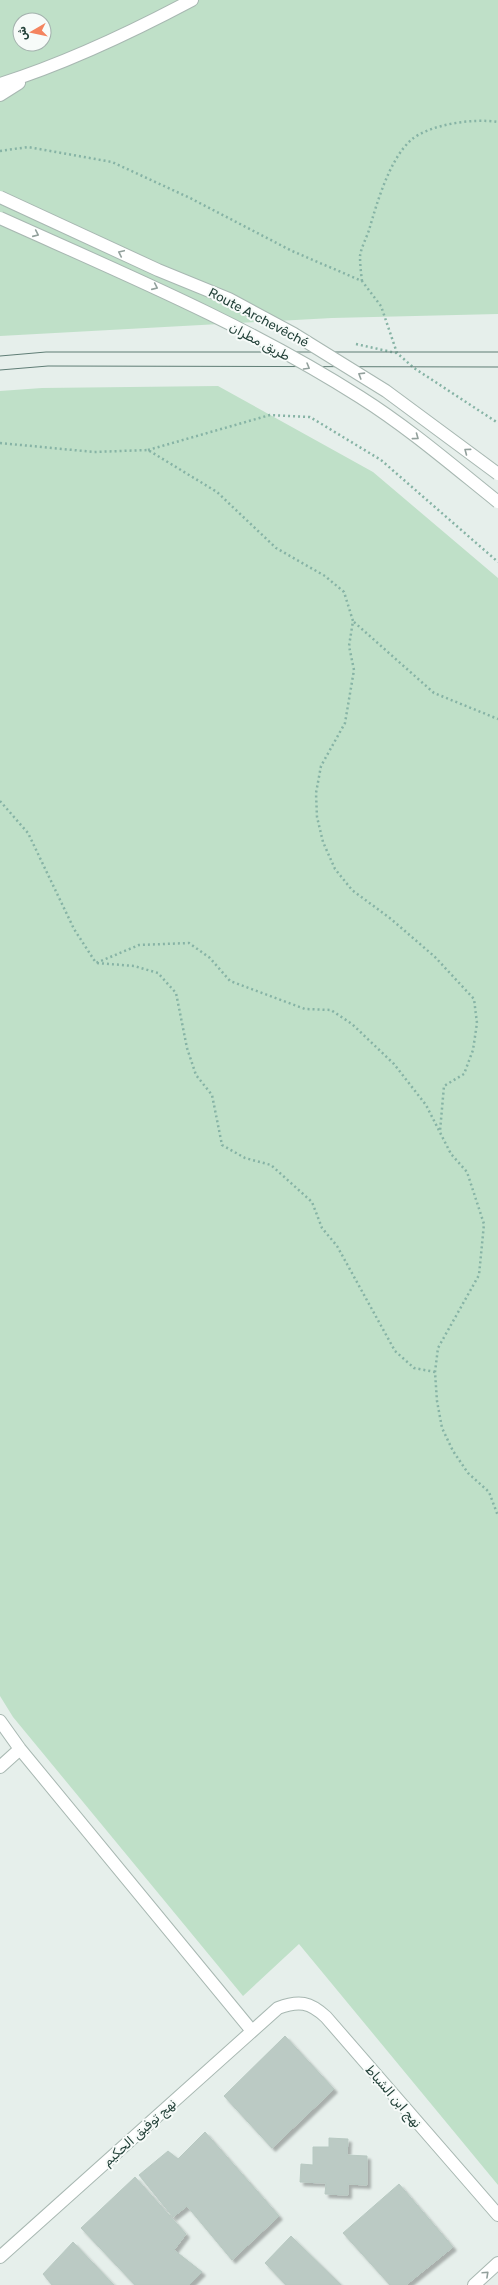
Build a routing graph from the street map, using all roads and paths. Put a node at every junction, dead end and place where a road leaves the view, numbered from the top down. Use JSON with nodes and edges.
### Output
{"nodes":[{"id":1,"x":192,"y":0,"type":"edge"},
{"id":2,"x":33,"y":74,"type":"junction"},
{"id":3,"x":0,"y":84,"type":"edge"},
{"id":4,"x":0,"y":95,"type":"edge"},
{"id":5,"x":498,"y":122,"type":"edge"},
{"id":6,"x":0,"y":151,"type":"edge"},
{"id":7,"x":0,"y":197,"type":"edge"},
{"id":8,"x":0,"y":218,"type":"edge"},
{"id":9,"x":362,"y":281,"type":"junction"},
{"id":10,"x":498,"y":423,"type":"edge"},
{"id":11,"x":0,"y":443,"type":"edge"},
{"id":12,"x":148,"y":450,"type":"junction"},
{"id":13,"x":498,"y":474,"type":"edge"},
{"id":14,"x":498,"y":502,"type":"edge"},
{"id":15,"x":498,"y":562,"type":"edge"},
{"id":16,"x":353,"y":621,"type":"junction"},
{"id":17,"x":498,"y":719,"type":"edge"},
{"id":18,"x":0,"y":801,"type":"edge"},
{"id":19,"x":96,"y":963,"type":"junction"},
{"id":20,"x":440,"y":1131,"type":"junction"},
{"id":21,"x":435,"y":1372,"type":"junction"},
{"id":22,"x":498,"y":1516,"type":"edge"},
{"id":23,"x":0,"y":1721,"type":"edge"},
{"id":24,"x":20,"y":1750,"type":"junction"},
{"id":25,"x":0,"y":1767,"type":"edge"},
{"id":26,"x":278,"y":2008,"type":"joint"},
{"id":27,"x":252,"y":2031,"type":"junction"},
{"id":28,"x":498,"y":2215,"type":"edge"},
{"id":29,"x":0,"y":2257,"type":"edge"},
{"id":30,"x":498,"y":2263,"type":"edge"},
{"id":31,"x":474,"y":2285,"type":"edge"}],
"edges":[{"from":1,"to":2,"type":"street"},
{"from":2,"to":3,"type":"street"},
{"from":2,"to":4,"type":"street"},
{"from":5,"to":9,"type":"path"},
{"from":6,"to":9,"type":"path"},
{"from":13,"to":7,"type":"street","name":"Route Archevêché","one_way":true,"bridge":true},
{"from":8,"to":14,"type":"street","name":"طريق مطران","one_way":true,"bridge":true},
{"from":9,"to":10,"type":"path"},
{"from":11,"to":12,"type":"path"},
{"from":12,"to":15,"type":"path"},
{"from":12,"to":16,"type":"path"},
{"from":16,"to":17,"type":"path"},
{"from":16,"to":20,"type":"path"},
{"from":18,"to":19,"type":"path"},
{"from":19,"to":20,"type":"path"},
{"from":19,"to":21,"type":"path"},
{"from":20,"to":21,"type":"path"},
{"from":21,"to":22,"type":"path"},
{"from":23,"to":24,"type":"street"},
{"from":24,"to":25,"type":"street"},
{"from":24,"to":27,"type":"street"},
{"from":26,"to":27,"type":"street","name":"نهج توفيق الحكيم"},
{"from":26,"to":28,"type":"street","name":"نهج ابن الشباط"},
{"from":27,"to":29,"type":"street","name":"نهج توفيق الحكيم"},
{"from":31,"to":30,"type":"street","one_way":true}]}
